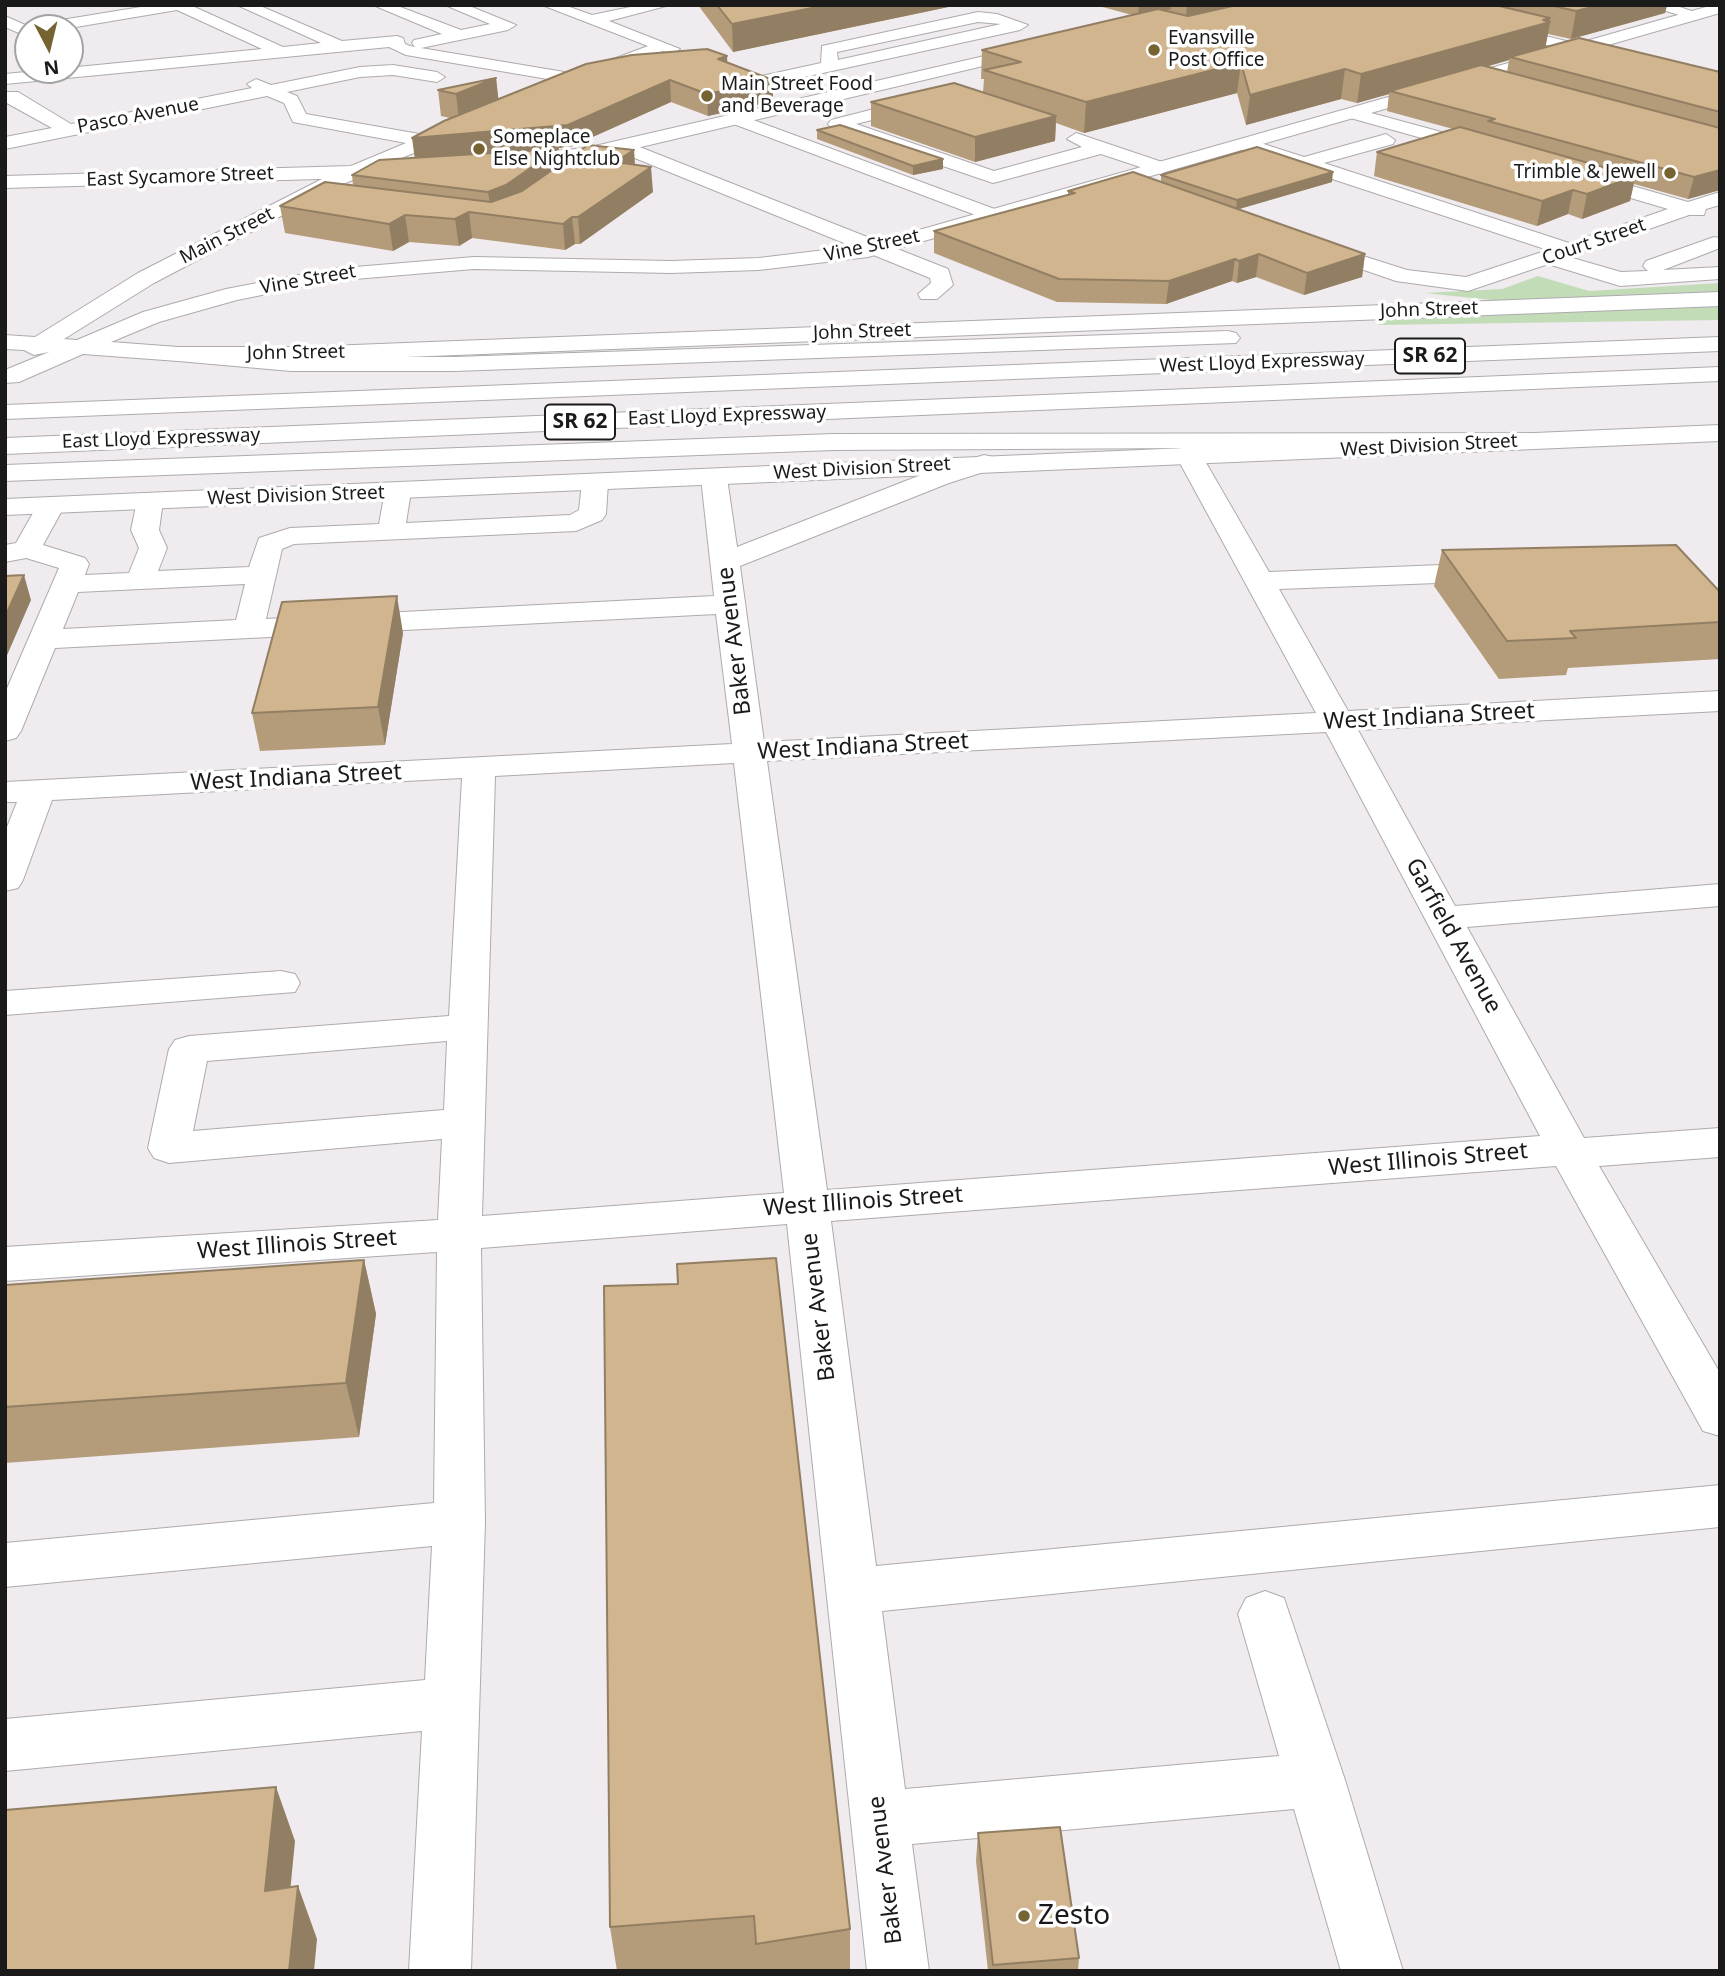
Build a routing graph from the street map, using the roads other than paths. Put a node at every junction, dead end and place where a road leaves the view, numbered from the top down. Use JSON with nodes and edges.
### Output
{"nodes":[{"id":1,"x":113,"y":5,"type":"edge"},
{"id":2,"x":179,"y":5,"type":"edge"},
{"id":3,"x":244,"y":5,"type":"edge"},
{"id":4,"x":380,"y":5,"type":"edge"},
{"id":5,"x":452,"y":5,"type":"edge"},
{"id":6,"x":549,"y":5,"type":"edge"},
{"id":7,"x":663,"y":5,"type":"edge"},
{"id":8,"x":1399,"y":5,"type":"edge"},
{"id":9,"x":1431,"y":5,"type":"edge"},
{"id":10,"x":1654,"y":5,"type":"edge"},
{"id":11,"x":1720,"y":8,"type":"edge"},
{"id":12,"x":53,"y":11,"type":"dead end"},
{"id":13,"x":132,"y":13,"type":"junction"},
{"id":14,"x":60,"y":14,"type":"edge"},
{"id":15,"x":1690,"y":16,"type":"junction"},
{"id":16,"x":592,"y":20,"type":"junction"},
{"id":17,"x":84,"y":21,"type":"edge"},
{"id":18,"x":154,"y":24,"type":"dead end"},
{"id":19,"x":84,"y":25,"type":"edge"},
{"id":20,"x":360,"y":26,"type":"dead end"},
{"id":21,"x":1720,"y":26,"type":"edge"},
{"id":22,"x":102,"y":34,"type":"dead end"},
{"id":23,"x":462,"y":36,"type":"junction"},
{"id":24,"x":397,"y":44,"type":"junction"},
{"id":25,"x":199,"y":46,"type":"dead end"},
{"id":26,"x":341,"y":46,"type":"junction"},
{"id":27,"x":663,"y":46,"type":"junction"},
{"id":28,"x":1584,"y":46,"type":"junction"},
{"id":29,"x":1044,"y":47,"type":"edge"},
{"id":30,"x":138,"y":51,"type":"dead end"},
{"id":31,"x":281,"y":52,"type":"junction"},
{"id":32,"x":686,"y":54,"type":"edge"},
{"id":33,"x":222,"y":57,"type":"junction"},
{"id":34,"x":1629,"y":57,"type":"edge"},
{"id":35,"x":84,"y":60,"type":"edge"},
{"id":36,"x":162,"y":62,"type":"junction"},
{"id":37,"x":830,"y":66,"type":"junction"},
{"id":38,"x":101,"y":68,"type":"junction"},
{"id":39,"x":84,"y":70,"type":"edge"},
{"id":40,"x":309,"y":70,"type":"dead end"},
{"id":41,"x":84,"y":76,"type":"edge"},
{"id":42,"x":1474,"y":76,"type":"junction"},
{"id":43,"x":451,"y":79,"type":"dead end"},
{"id":44,"x":577,"y":79,"type":"junction"},
{"id":45,"x":901,"y":80,"type":"junction"},
{"id":46,"x":187,"y":85,"type":"dead end"},
{"id":47,"x":98,"y":86,"type":"dead end"},
{"id":48,"x":1513,"y":87,"type":"edge"},
{"id":49,"x":271,"y":90,"type":"junction"},
{"id":50,"x":540,"y":94,"type":"edge"},
{"id":51,"x":5,"y":97,"type":"edge"},
{"id":52,"x":222,"y":100,"type":"junction"},
{"id":53,"x":816,"y":100,"type":"junction"},
{"id":54,"x":121,"y":101,"type":"dead end"},
{"id":55,"x":1353,"y":113,"type":"junction"},
{"id":56,"x":144,"y":115,"type":"junction"},
{"id":57,"x":479,"y":119,"type":"edge"},
{"id":58,"x":737,"y":119,"type":"junction"},
{"id":59,"x":68,"y":130,"type":"junction"},
{"id":60,"x":1064,"y":135,"type":"edge"},
{"id":61,"x":1386,"y":140,"type":"dead end"},
{"id":62,"x":425,"y":141,"type":"junction"},
{"id":63,"x":5,"y":143,"type":"edge"},
{"id":64,"x":1245,"y":144,"type":"junction"},
{"id":65,"x":622,"y":146,"type":"junction"},
{"id":66,"x":1101,"y":148,"type":"junction"},
{"id":67,"x":586,"y":154,"type":"junction"},
{"id":68,"x":1499,"y":154,"type":"edge"},
{"id":69,"x":485,"y":163,"type":"edge"},
{"id":70,"x":1304,"y":163,"type":"junction"},
{"id":71,"x":432,"y":167,"type":"edge"},
{"id":72,"x":1161,"y":168,"type":"junction"},
{"id":73,"x":354,"y":172,"type":"junction"},
{"id":74,"x":1564,"y":172,"type":"edge"},
{"id":75,"x":560,"y":180,"type":"edge"},
{"id":76,"x":1119,"y":180,"type":"junction"},
{"id":77,"x":5,"y":183,"type":"edge"},
{"id":78,"x":1157,"y":193,"type":"edge"},
{"id":79,"x":304,"y":196,"type":"junction"},
{"id":80,"x":1720,"y":198,"type":"edge"},
{"id":81,"x":345,"y":201,"type":"edge"},
{"id":82,"x":1691,"y":209,"type":"junction"},
{"id":83,"x":993,"y":215,"type":"junction"},
{"id":84,"x":1720,"y":217,"type":"edge"},
{"id":85,"x":1297,"y":240,"type":"edge"},
{"id":86,"x":1714,"y":243,"type":"dead end"},
{"id":87,"x":876,"y":248,"type":"junction"},
{"id":88,"x":1571,"y":250,"type":"junction"},
{"id":89,"x":1547,"y":257,"type":"junction"},
{"id":90,"x":1720,"y":273,"type":"edge"},
{"id":91,"x":1620,"y":279,"type":"junction"},
{"id":92,"x":929,"y":294,"type":"dead end"},
{"id":93,"x":1720,"y":299,"type":"edge"},
{"id":94,"x":5,"y":342,"type":"edge"},
{"id":95,"x":38,"y":343,"type":"junction"},
{"id":96,"x":1720,"y":343,"type":"edge"},
{"id":97,"x":83,"y":346,"type":"junction"},
{"id":98,"x":178,"y":354,"type":"junction"},
{"id":99,"x":1141,"y":368,"type":"joint"},
{"id":100,"x":1720,"y":374,"type":"edge"},
{"id":101,"x":8,"y":379,"type":"edge"},
{"id":102,"x":1155,"y":398,"type":"joint"},
{"id":103,"x":11,"y":411,"type":"edge"},
{"id":104,"x":1720,"y":433,"type":"edge"},
{"id":105,"x":1545,"y":441,"type":"junction"},
{"id":106,"x":5,"y":446,"type":"edge"},
{"id":107,"x":1188,"y":454,"type":"junction"},
{"id":108,"x":984,"y":463,"type":"junction"},
{"id":109,"x":5,"y":473,"type":"edge"},
{"id":110,"x":714,"y":478,"type":"junction"},
{"id":111,"x":595,"y":483,"type":"junction"},
{"id":112,"x":398,"y":491,"type":"junction"},
{"id":113,"x":150,"y":501,"type":"junction"},
{"id":114,"x":51,"y":505,"type":"junction"},
{"id":115,"x":5,"y":507,"type":"edge"},
{"id":116,"x":391,"y":532,"type":"junction"},
{"id":117,"x":16,"y":551,"type":"edge"},
{"id":118,"x":1518,"y":571,"type":"edge"},
{"id":119,"x":261,"y":575,"type":"junction"},
{"id":120,"x":140,"y":580,"type":"junction"},
{"id":121,"x":1260,"y":581,"type":"junction"},
{"id":122,"x":727,"y":583,"type":"junction"},
{"id":123,"x":69,"y":584,"type":"junction"},
{"id":124,"x":249,"y":627,"type":"junction"},
{"id":125,"x":45,"y":639,"type":"junction"},
{"id":126,"x":1720,"y":701,"type":"edge"},
{"id":127,"x":1336,"y":722,"type":"junction"},
{"id":128,"x":5,"y":731,"type":"edge"},
{"id":129,"x":748,"y":754,"type":"junction"},
{"id":130,"x":479,"y":768,"type":"junction"},
{"id":131,"x":22,"y":792,"type":"edge"},
{"id":132,"x":5,"y":880,"type":"edge"},
{"id":133,"x":1720,"y":895,"type":"edge"},
{"id":134,"x":1443,"y":918,"type":"junction"},
{"id":135,"x":281,"y":983,"type":"dead end"},
{"id":136,"x":7,"y":1008,"type":"edge"},
{"id":137,"x":466,"y":1027,"type":"junction"},
{"id":138,"x":464,"y":1123,"type":"junction"},
{"id":139,"x":1720,"y":1142,"type":"edge"},
{"id":140,"x":1571,"y":1154,"type":"junction"},
{"id":141,"x":807,"y":1206,"type":"junction"},
{"id":142,"x":459,"y":1233,"type":"junction"},
{"id":143,"x":5,"y":1264,"type":"edge"},
{"id":144,"x":1720,"y":1417,"type":"edge"},
{"id":145,"x":1720,"y":1506,"type":"edge"},
{"id":146,"x":459,"y":1522,"type":"junction"},
{"id":147,"x":5,"y":1565,"type":"edge"},
{"id":148,"x":852,"y":1591,"type":"junction"},
{"id":149,"x":1265,"y":1614,"type":"dead end"},
{"id":150,"x":451,"y":1703,"type":"junction"},
{"id":151,"x":5,"y":1745,"type":"edge"},
{"id":152,"x":1316,"y":1780,"type":"junction"},
{"id":153,"x":880,"y":1819,"type":"junction"},
{"id":154,"x":440,"y":1971,"type":"edge"},
{"id":155,"x":898,"y":1971,"type":"edge"},
{"id":156,"x":1372,"y":1971,"type":"edge"}],
"edges":[{"from":1,"to":13,"type":"main road"},
{"from":2,"to":13,"type":"main road"},
{"from":2,"to":31,"type":"main road"},
{"from":3,"to":26,"type":"main road"},
{"from":4,"to":23,"type":"main road"},
{"from":5,"to":23,"type":"main road"},
{"from":6,"to":16,"type":"main road"},
{"from":7,"to":16,"type":"main road"},
{"from":8,"to":28,"type":"main road"},
{"from":9,"to":28,"type":"main road"},
{"from":10,"to":15,"type":"main road"},
{"from":11,"to":15,"type":"main road","name":"Vine Street"},
{"from":12,"to":14,"type":"main road"},
{"from":13,"to":17,"type":"main road"},
{"from":13,"to":18,"type":"main road"},
{"from":15,"to":21,"type":"main road"},
{"from":15,"to":28,"type":"main road","name":"Vine Street"},
{"from":16,"to":27,"type":"main road"},
{"from":19,"to":22,"type":"main road"},
{"from":20,"to":24,"type":"main road"},
{"from":23,"to":24,"type":"main road"},
{"from":24,"to":26,"type":"main road"},
{"from":24,"to":44,"type":"main road"},
{"from":25,"to":33,"type":"main road"},
{"from":26,"to":31,"type":"main road"},
{"from":27,"to":32,"type":"main road"},
{"from":27,"to":44,"type":"main road"},
{"from":28,"to":34,"type":"main road"},
{"from":28,"to":42,"type":"main road","name":"Vine Street"},
{"from":29,"to":45,"type":"main road"},
{"from":30,"to":36,"type":"main road"},
{"from":31,"to":33,"type":"main road"},
{"from":33,"to":36,"type":"main road"},
{"from":35,"to":38,"type":"main road"},
{"from":36,"to":38,"type":"main road"},
{"from":37,"to":37,"type":"main road"},
{"from":37,"to":53,"type":"main road"},
{"from":38,"to":39,"type":"main road"},
{"from":40,"to":49,"type":"main road"},
{"from":41,"to":47,"type":"main road"},
{"from":42,"to":48,"type":"main road"},
{"from":42,"to":55,"type":"main road","name":"Vine Street"},
{"from":43,"to":49,"type":"main road","name":"Pasco Avenue"},
{"from":44,"to":50,"type":"main road"},
{"from":45,"to":53,"type":"main road"},
{"from":45,"to":66,"type":"main road"},
{"from":46,"to":52,"type":"main road"},
{"from":49,"to":52,"type":"main road","name":"Pasco Avenue"},
{"from":49,"to":62,"type":"main road"},
{"from":51,"to":59,"type":"main road"},
{"from":52,"to":56,"type":"main road","name":"Pasco Avenue"},
{"from":53,"to":58,"type":"main road"},
{"from":54,"to":56,"type":"main road"},
{"from":55,"to":64,"type":"main road","name":"Vine Street"},
{"from":55,"to":68,"type":"main road"},
{"from":56,"to":59,"type":"main road","name":"Pasco Avenue"},
{"from":57,"to":62,"type":"main road","name":"Main Street"},
{"from":58,"to":65,"type":"main road"},
{"from":58,"to":83,"type":"main road"},
{"from":59,"to":63,"type":"main road","name":"Pasco Avenue"},
{"from":60,"to":66,"type":"main road"},
{"from":61,"to":70,"type":"main road"},
{"from":62,"to":73,"type":"main road","name":"Main Street"},
{"from":64,"to":70,"type":"main road"},
{"from":64,"to":72,"type":"main road","name":"Vine Street"},
{"from":65,"to":67,"type":"main road"},
{"from":65,"to":87,"type":"main road"},
{"from":66,"to":72,"type":"main road"},
{"from":67,"to":69,"type":"main road"},
{"from":67,"to":75,"type":"main road"},
{"from":70,"to":88,"type":"main road"},
{"from":71,"to":73,"type":"main road","name":"East Sycamore Street"},
{"from":72,"to":76,"type":"main road","name":"Vine Street"},
{"from":73,"to":77,"type":"main road","name":"East Sycamore Street"},
{"from":73,"to":79,"type":"main road","name":"Main Street"},
{"from":74,"to":82,"type":"main road"},
{"from":76,"to":78,"type":"main road"},
{"from":76,"to":83,"type":"main road","name":"Vine Street"},
{"from":79,"to":81,"type":"main road"},
{"from":79,"to":95,"type":"main road","name":"Main Street"},
{"from":80,"to":82,"type":"main road","name":"Court Street"},
{"from":82,"to":84,"type":"main road"},
{"from":82,"to":88,"type":"main road","name":"Court Street"},
{"from":83,"to":87,"type":"main road","name":"Vine Street"},
{"from":85,"to":89,"type":"main road","name":"Court Street"},
{"from":86,"to":91,"type":"main road"},
{"from":87,"to":92,"type":"main road"},
{"from":87,"to":97,"type":"main road","name":"Vine Street"},
{"from":88,"to":89,"type":"main road","name":"Court Street"},
{"from":89,"to":91,"type":"main road"},
{"from":90,"to":91,"type":"main road"},
{"from":93,"to":98,"type":"main road","name":"John Street"},
{"from":94,"to":95,"type":"main road","name":"John Street"},
{"from":95,"to":97,"type":"main road","name":"John Street"},
{"from":95,"to":101,"type":"main road","name":"Main Street"},
{"from":96,"to":98,"type":"main road"},
{"from":96,"to":99,"type":"main road","name":"West Lloyd Expressway","number":"SR 62"},
{"from":97,"to":98,"type":"main road","name":"John Street"},
{"from":97,"to":101,"type":"main road","name":"Vine Street"},
{"from":99,"to":103,"type":"main road","name":"East Lloyd Expressway","number":"SR 62"},
{"from":100,"to":102,"type":"main road","name":"West Lloyd Expressway","number":"SR 62"},
{"from":102,"to":106,"type":"main road","name":"East Lloyd Expressway","number":"SR 62"},
{"from":104,"to":105,"type":"main road","name":"West Division Street"},
{"from":105,"to":107,"type":"main road","name":"West Division Street"},
{"from":105,"to":109,"type":"main road"},
{"from":107,"to":108,"type":"main road","name":"West Division Street"},
{"from":107,"to":121,"type":"main road","name":"Garfield Avenue"},
{"from":108,"to":110,"type":"main road","name":"West Division Street"},
{"from":108,"to":122,"type":"main road"},
{"from":110,"to":111,"type":"main road","name":"West Division Street"},
{"from":110,"to":122,"type":"main road","name":"Baker Avenue"},
{"from":111,"to":112,"type":"main road","name":"West Division Street"},
{"from":111,"to":116,"type":"main road"},
{"from":112,"to":113,"type":"main road","name":"West Division Street"},
{"from":112,"to":116,"type":"main road"},
{"from":113,"to":114,"type":"main road","name":"West Division Street"},
{"from":113,"to":120,"type":"main road"},
{"from":114,"to":115,"type":"main road","name":"West Division Street"},
{"from":114,"to":117,"type":"main road"},
{"from":116,"to":119,"type":"main road"},
{"from":117,"to":123,"type":"main road"},
{"from":118,"to":121,"type":"main road"},
{"from":119,"to":120,"type":"main road"},
{"from":119,"to":124,"type":"main road"},
{"from":120,"to":123,"type":"main road"},
{"from":121,"to":127,"type":"main road","name":"Garfield Avenue"},
{"from":122,"to":124,"type":"main road"},
{"from":122,"to":129,"type":"main road","name":"Baker Avenue"},
{"from":123,"to":125,"type":"main road"},
{"from":124,"to":125,"type":"main road"},
{"from":125,"to":128,"type":"main road"},
{"from":126,"to":127,"type":"main road","name":"West Indiana Street"},
{"from":127,"to":129,"type":"main road","name":"West Indiana Street"},
{"from":127,"to":134,"type":"main road","name":"Garfield Avenue"},
{"from":129,"to":130,"type":"main road","name":"West Indiana Street"},
{"from":129,"to":141,"type":"main road","name":"Baker Avenue"},
{"from":130,"to":131,"type":"main road","name":"West Indiana Street"},
{"from":130,"to":137,"type":"main road"},
{"from":131,"to":132,"type":"main road"},
{"from":133,"to":134,"type":"main road"},
{"from":134,"to":140,"type":"main road","name":"Garfield Avenue"},
{"from":135,"to":136,"type":"main road"},
{"from":137,"to":138,"type":"main road"},
{"from":137,"to":138,"type":"main road"},
{"from":138,"to":142,"type":"main road"},
{"from":139,"to":140,"type":"main road","name":"West Illinois Street"},
{"from":140,"to":141,"type":"main road","name":"West Illinois Street"},
{"from":140,"to":144,"type":"main road","name":"Garfield Avenue"},
{"from":141,"to":142,"type":"main road","name":"West Illinois Street"},
{"from":141,"to":148,"type":"main road","name":"Baker Avenue"},
{"from":142,"to":143,"type":"main road","name":"West Illinois Street"},
{"from":142,"to":146,"type":"main road"},
{"from":145,"to":148,"type":"main road"},
{"from":146,"to":147,"type":"main road"},
{"from":146,"to":150,"type":"main road"},
{"from":148,"to":153,"type":"main road","name":"Baker Avenue"},
{"from":149,"to":152,"type":"main road"},
{"from":150,"to":151,"type":"main road"},
{"from":150,"to":154,"type":"main road"},
{"from":152,"to":153,"type":"main road"},
{"from":152,"to":156,"type":"main road"},
{"from":153,"to":155,"type":"main road","name":"Baker Avenue"}]}
